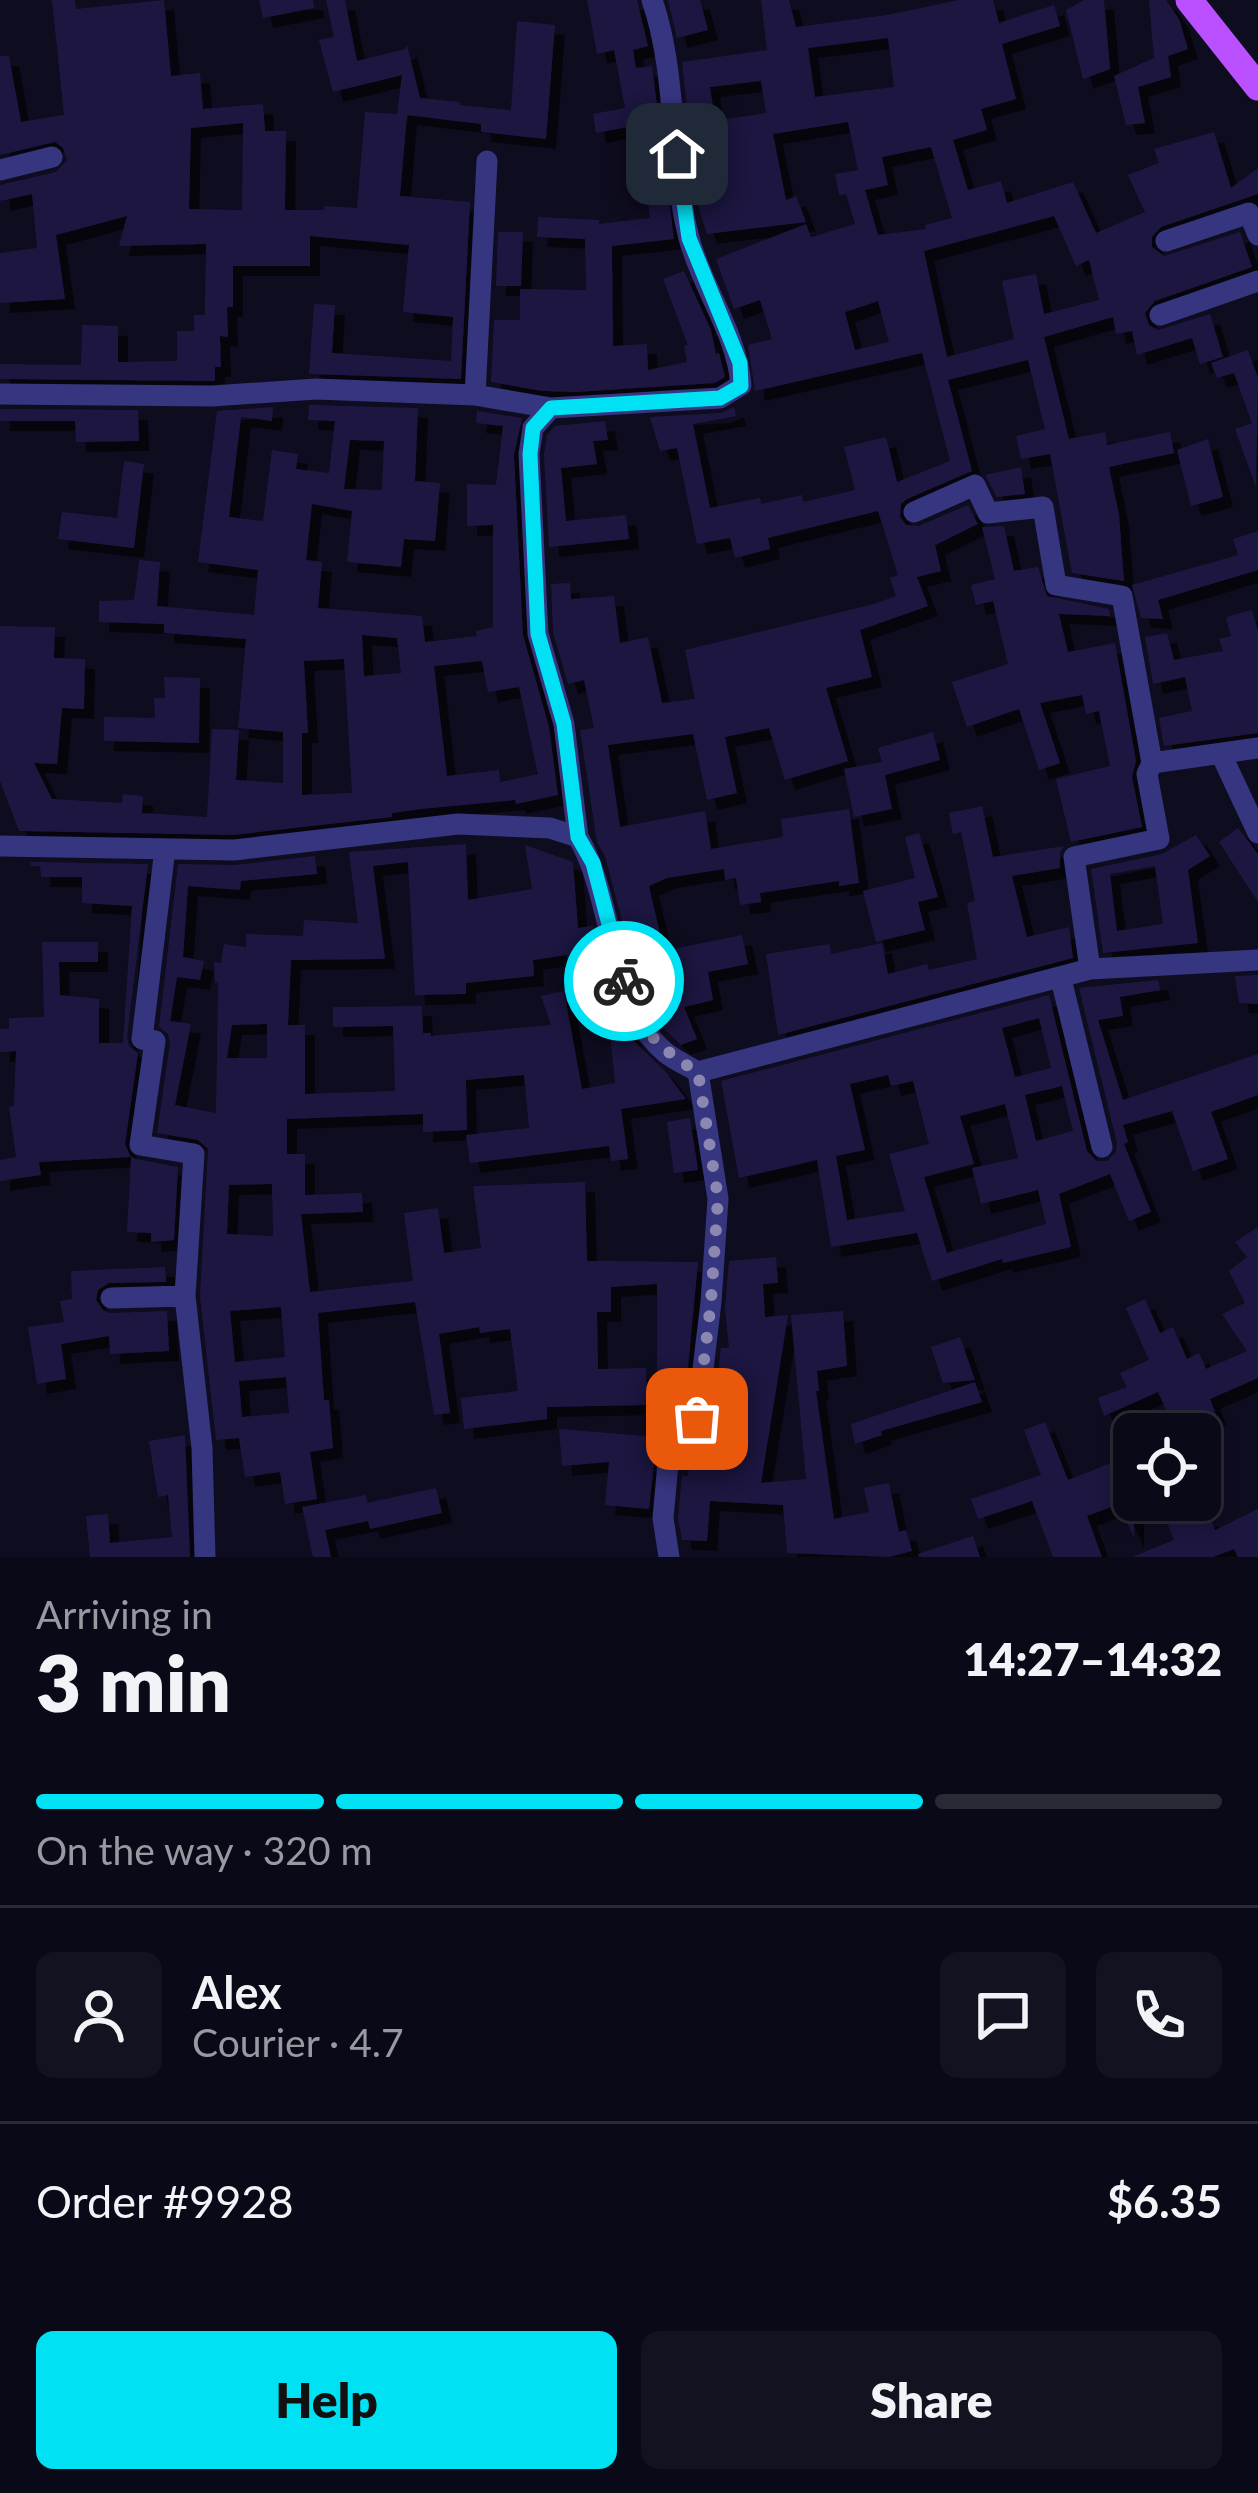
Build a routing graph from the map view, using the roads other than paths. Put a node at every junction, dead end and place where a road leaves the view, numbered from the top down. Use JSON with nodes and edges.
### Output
{"nodes":[{"id":1,"x":652,"y":0,"type":"edge"},
{"id":2,"x":1189,"y":0,"type":"edge"},
{"id":3,"x":1258,"y":87,"type":"edge"},
{"id":4,"x":52,"y":157,"type":"dead end"},
{"id":5,"x":488,"y":161,"type":"dead end"},
{"id":6,"x":0,"y":170,"type":"edge"},
{"id":7,"x":1253,"y":210,"type":"edge"},
{"id":8,"x":1258,"y":235,"type":"edge"},
{"id":9,"x":1166,"y":242,"type":"dead end"},
{"id":10,"x":1258,"y":281,"type":"edge"},
{"id":11,"x":1160,"y":315,"type":"dead end"},
{"id":12,"x":0,"y":394,"type":"edge"},
{"id":13,"x":475,"y":395,"type":"junction"},
{"id":14,"x":551,"y":408,"type":"junction"},
{"id":15,"x":914,"y":512,"type":"dead end"},
{"id":16,"x":1258,"y":748,"type":"edge"},
{"id":17,"x":1221,"y":754,"type":"junction"},
{"id":18,"x":1152,"y":764,"type":"junction"},
{"id":19,"x":1258,"y":833,"type":"edge"},
{"id":20,"x":578,"y":837,"type":"junction"},
{"id":21,"x":0,"y":846,"type":"edge"},
{"id":22,"x":165,"y":849,"type":"junction"},
{"id":23,"x":1258,"y":960,"type":"edge"},
{"id":24,"x":1090,"y":970,"type":"junction"},
{"id":25,"x":1061,"y":979,"type":"junction"},
{"id":26,"x":698,"y":1072,"type":"junction"},
{"id":27,"x":1102,"y":1148,"type":"dead end"},
{"id":28,"x":185,"y":1296,"type":"junction"},
{"id":29,"x":111,"y":1298,"type":"dead end"},
{"id":30,"x":205,"y":1557,"type":"edge"},
{"id":31,"x":669,"y":1557,"type":"edge"}],
"edges":[{"from":1,"to":14,"type":"street"},
{"from":2,"to":3,"type":"main road"},
{"from":4,"to":6,"type":"street"},
{"from":5,"to":13,"type":"street"},
{"from":7,"to":8,"type":"street"},
{"from":7,"to":9,"type":"street"},
{"from":10,"to":11,"type":"street"},
{"from":12,"to":13,"type":"street"},
{"from":13,"to":14,"type":"street"},
{"from":14,"to":20,"type":"street"},
{"from":15,"to":18,"type":"street"},
{"from":16,"to":17,"type":"street"},
{"from":17,"to":18,"type":"street"},
{"from":17,"to":19,"type":"street"},
{"from":18,"to":24,"type":"street"},
{"from":20,"to":22,"type":"street"},
{"from":20,"to":26,"type":"street"},
{"from":21,"to":22,"type":"street"},
{"from":22,"to":28,"type":"street"},
{"from":23,"to":24,"type":"street"},
{"from":24,"to":25,"type":"street"},
{"from":25,"to":26,"type":"street"},
{"from":25,"to":27,"type":"street"},
{"from":26,"to":31,"type":"street"},
{"from":28,"to":29,"type":"street"},
{"from":28,"to":30,"type":"street"}]}
